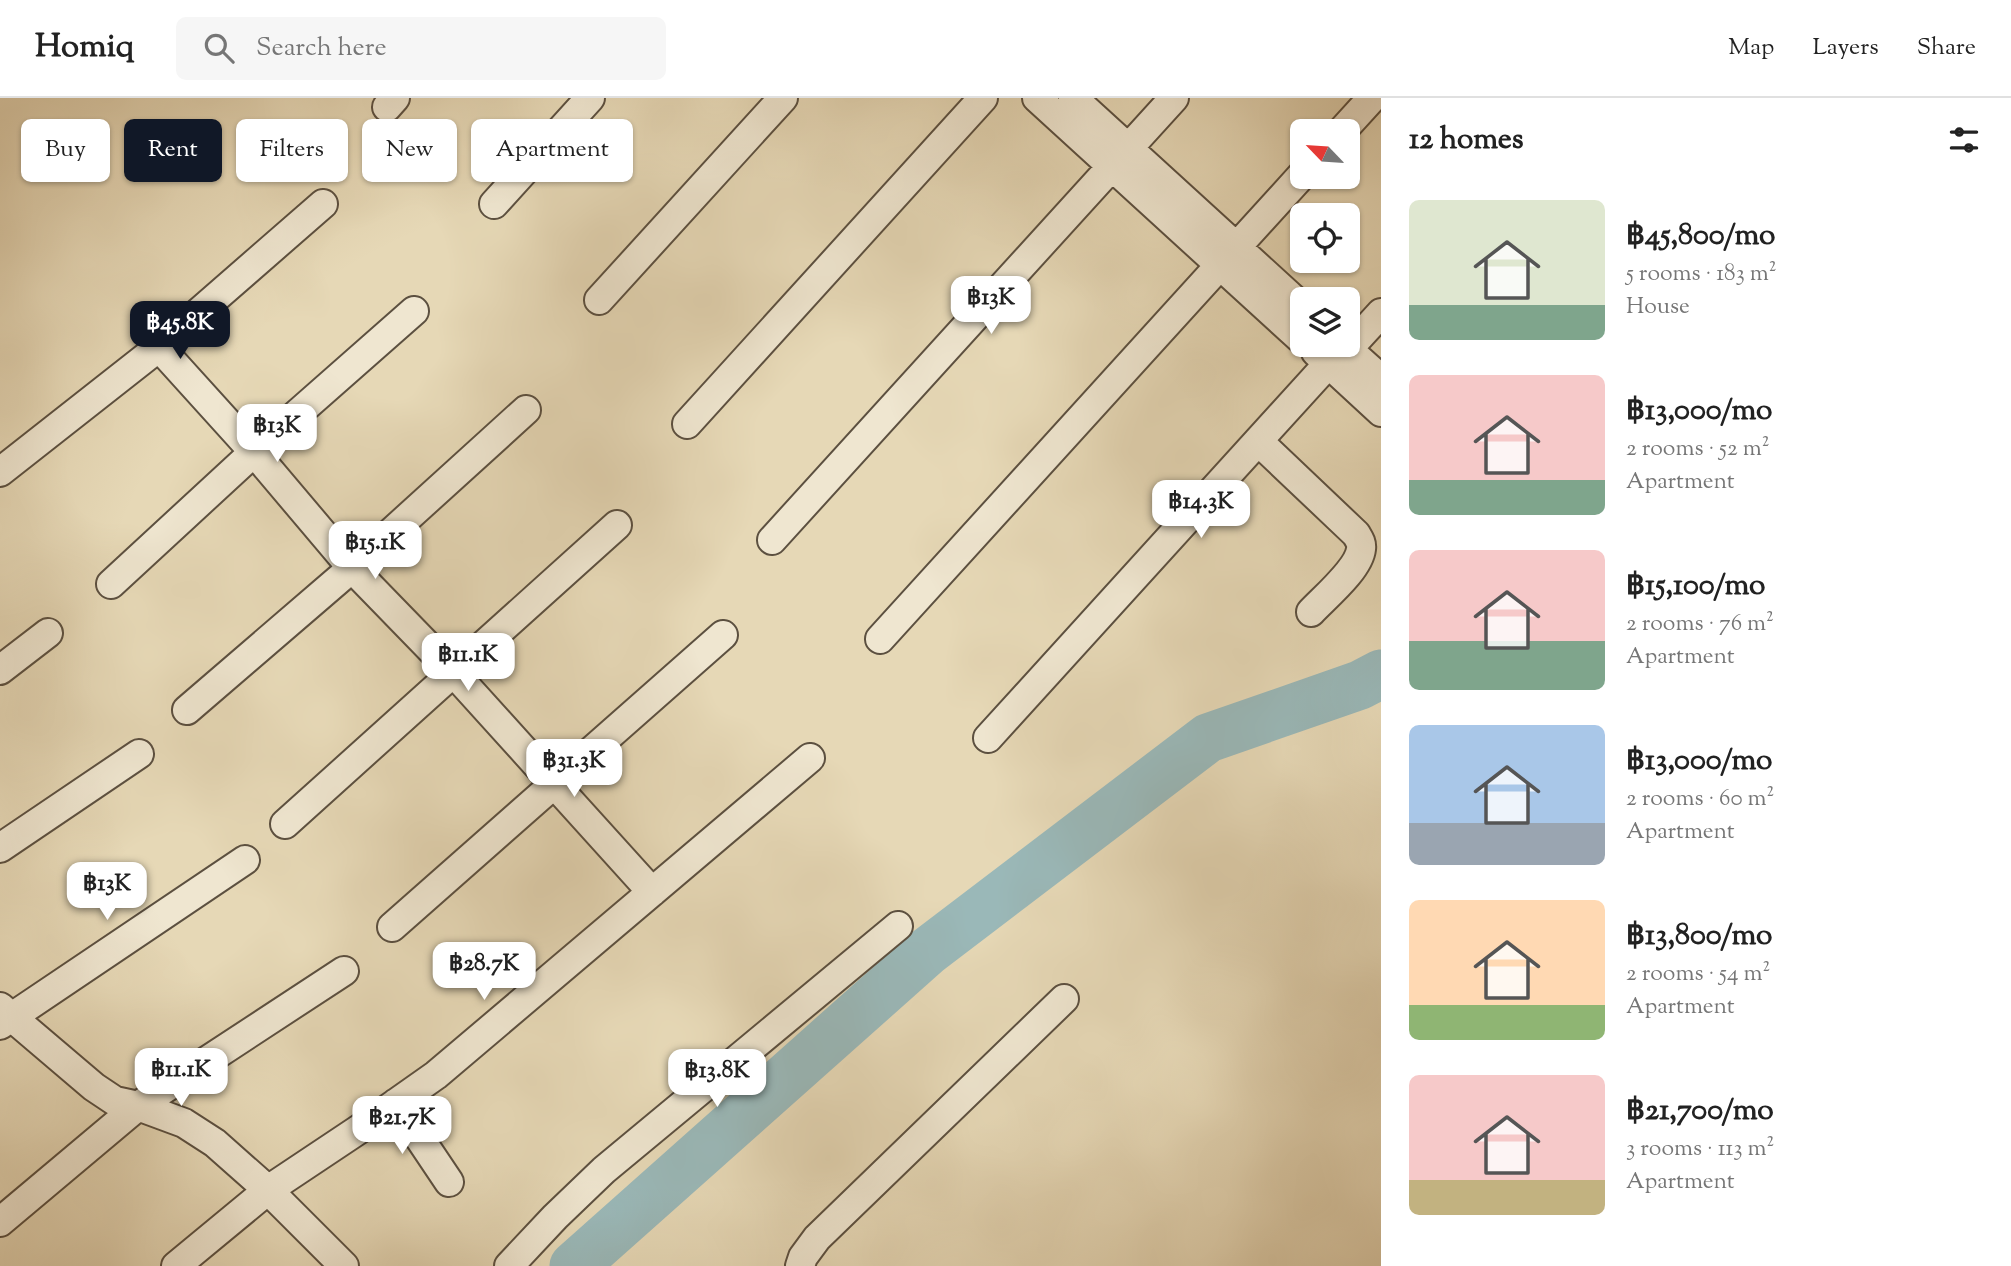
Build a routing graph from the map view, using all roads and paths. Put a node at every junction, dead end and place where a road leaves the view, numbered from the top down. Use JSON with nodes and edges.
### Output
{"nodes":[{"id":1,"x":590,"y":98,"type":"edge"},
{"id":2,"x":783,"y":98,"type":"edge"},
{"id":3,"x":983,"y":98,"type":"edge"},
{"id":4,"x":1037,"y":98,"type":"edge"},
{"id":5,"x":1073,"y":98,"type":"edge"},
{"id":6,"x":1174,"y":98,"type":"edge"},
{"id":7,"x":1372,"y":98,"type":"edge"},
{"id":8,"x":1353,"y":119,"type":"edge"},
{"id":9,"x":1120,"y":158,"type":"junction"},
{"id":10,"x":1290,"y":188,"type":"edge"},
{"id":11,"x":323,"y":204,"type":"dead end"},
{"id":12,"x":494,"y":204,"type":"dead end"},
{"id":13,"x":1228,"y":256,"type":"junction"},
{"id":14,"x":1290,"y":299,"type":"edge"},
{"id":15,"x":599,"y":300,"type":"dead end"},
{"id":16,"x":414,"y":311,"type":"dead end"},
{"id":17,"x":1381,"y":313,"type":"edge"},
{"id":18,"x":1290,"y":326,"type":"edge"},
{"id":19,"x":1360,"y":333,"type":"edge"},
{"id":20,"x":159,"y":347,"type":"junction"},
{"id":21,"x":1336,"y":357,"type":"edge"},
{"id":22,"x":1343,"y":357,"type":"edge"},
{"id":23,"x":1346,"y":357,"type":"edge"},
{"id":24,"x":1381,"y":379,"type":"edge"},
{"id":25,"x":526,"y":410,"type":"dead end"},
{"id":26,"x":1381,"y":412,"type":"edge"},
{"id":27,"x":687,"y":424,"type":"dead end"},
{"id":28,"x":1258,"y":441,"type":"junction"},
{"id":29,"x":254,"y":452,"type":"junction"},
{"id":30,"x":0,"y":471,"type":"edge"},
{"id":31,"x":617,"y":525,"type":"dead end"},
{"id":32,"x":772,"y":540,"type":"dead end"},
{"id":33,"x":352,"y":568,"type":"junction"},
{"id":34,"x":111,"y":584,"type":"dead end"},
{"id":35,"x":1311,"y":612,"type":"dead end"},
{"id":36,"x":48,"y":633,"type":"dead end"},
{"id":37,"x":723,"y":635,"type":"dead end"},
{"id":38,"x":880,"y":639,"type":"dead end"},
{"id":39,"x":0,"y":670,"type":"edge"},
{"id":40,"x":454,"y":673,"type":"junction"},
{"id":41,"x":187,"y":710,"type":"dead end"},
{"id":42,"x":988,"y":738,"type":"dead end"},
{"id":43,"x":139,"y":754,"type":"dead end"},
{"id":44,"x":810,"y":758,"type":"dead end"},
{"id":45,"x":553,"y":785,"type":"junction"},
{"id":46,"x":285,"y":824,"type":"dead end"},
{"id":47,"x":0,"y":848,"type":"edge"},
{"id":48,"x":244,"y":860,"type":"dead end"},
{"id":49,"x":652,"y":892,"type":"junction"},
{"id":50,"x":898,"y":926,"type":"dead end"},
{"id":51,"x":392,"y":928,"type":"dead end"},
{"id":52,"x":344,"y":971,"type":"dead end"},
{"id":53,"x":1064,"y":999,"type":"dead end"},
{"id":54,"x":4,"y":1016,"type":"edge"},
{"id":55,"x":396,"y":1103,"type":"junction"},
{"id":56,"x":138,"y":1106,"type":"junction"},
{"id":57,"x":449,"y":1182,"type":"dead end"},
{"id":58,"x":268,"y":1190,"type":"junction"},
{"id":59,"x":0,"y":1222,"type":"edge"},
{"id":60,"x":176,"y":1266,"type":"edge"},
{"id":61,"x":344,"y":1266,"type":"edge"},
{"id":62,"x":509,"y":1266,"type":"edge"},
{"id":63,"x":800,"y":1266,"type":"edge"}],
"edges":[{"from":1,"to":12,"type":"street"},
{"from":2,"to":15,"type":"street"},
{"from":3,"to":27,"type":"street"},
{"from":4,"to":9,"type":"street"},
{"from":5,"to":9,"type":"street"},
{"from":6,"to":9,"type":"street"},
{"from":7,"to":8,"type":"street"},
{"from":9,"to":13,"type":"street"},
{"from":9,"to":32,"type":"street"},
{"from":10,"to":13,"type":"street"},
{"from":11,"to":20,"type":"street"},
{"from":13,"to":14,"type":"street"},
{"from":13,"to":18,"type":"street"},
{"from":13,"to":38,"type":"street"},
{"from":16,"to":29,"type":"street"},
{"from":17,"to":19,"type":"street"},
{"from":20,"to":29,"type":"street"},
{"from":20,"to":30,"type":"street"},
{"from":21,"to":28,"type":"street"},
{"from":22,"to":26,"type":"street"},
{"from":23,"to":24,"type":"street"},
{"from":25,"to":33,"type":"street"},
{"from":28,"to":35,"type":"street"},
{"from":28,"to":42,"type":"street"},
{"from":29,"to":33,"type":"street"},
{"from":29,"to":34,"type":"street"},
{"from":31,"to":40,"type":"street"},
{"from":33,"to":40,"type":"street"},
{"from":33,"to":41,"type":"street"},
{"from":36,"to":39,"type":"street"},
{"from":37,"to":45,"type":"street"},
{"from":40,"to":45,"type":"street"},
{"from":40,"to":46,"type":"street"},
{"from":43,"to":47,"type":"street"},
{"from":44,"to":49,"type":"street"},
{"from":45,"to":49,"type":"street"},
{"from":45,"to":51,"type":"street"},
{"from":48,"to":54,"type":"street"},
{"from":49,"to":55,"type":"street"},
{"from":50,"to":62,"type":"street"},
{"from":52,"to":56,"type":"street"},
{"from":53,"to":63,"type":"street"},
{"from":54,"to":56,"type":"street"},
{"from":55,"to":57,"type":"street"},
{"from":55,"to":58,"type":"street"},
{"from":56,"to":58,"type":"street"},
{"from":56,"to":59,"type":"street"},
{"from":58,"to":60,"type":"street"},
{"from":58,"to":61,"type":"street"}]}
